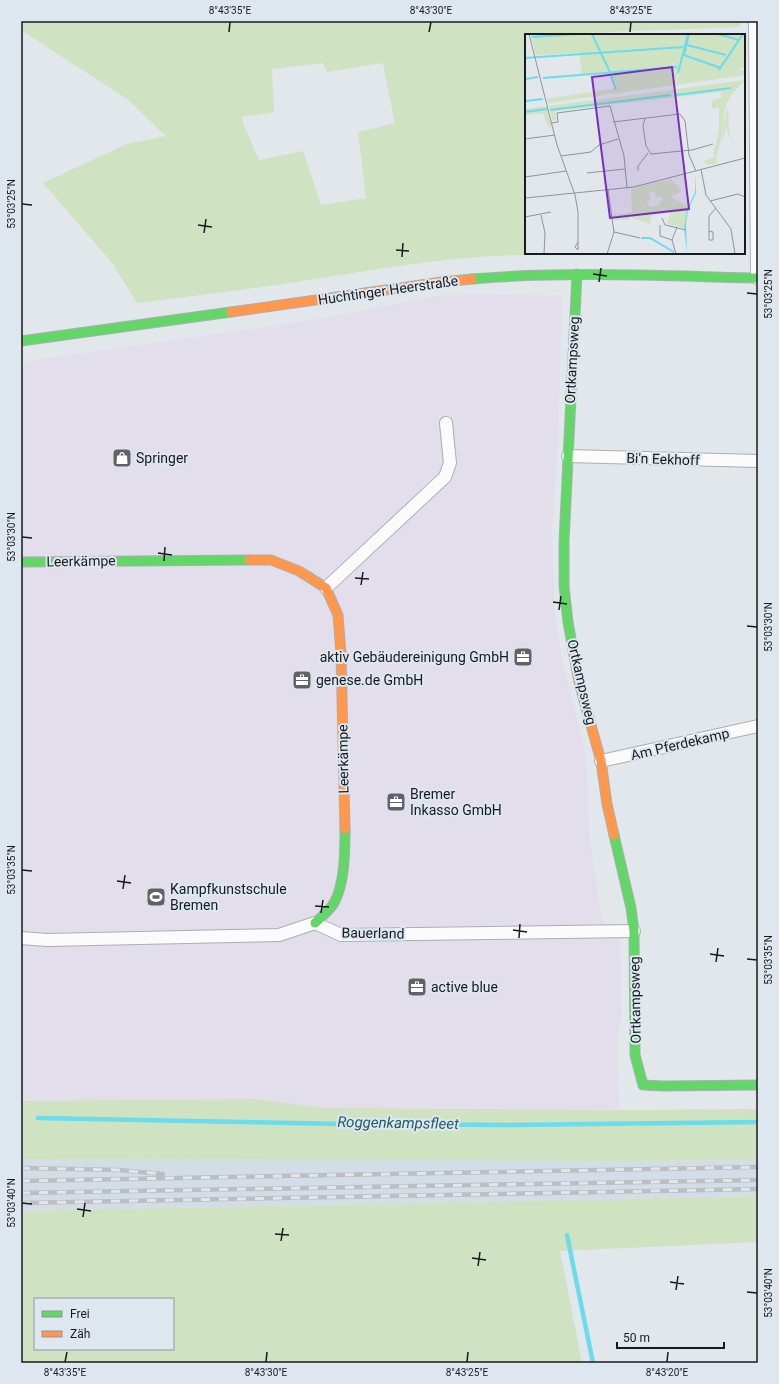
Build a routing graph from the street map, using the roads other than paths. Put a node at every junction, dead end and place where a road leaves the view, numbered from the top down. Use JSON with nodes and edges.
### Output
{"nodes":[{"id":1,"x":755,"y":21,"type":"edge"},
{"id":2,"x":577,"y":274,"type":"junction"},
{"id":3,"x":757,"y":278,"type":"edge"},
{"id":4,"x":21,"y":341,"type":"edge"},
{"id":5,"x":446,"y":423,"type":"dead end"},
{"id":6,"x":568,"y":456,"type":"junction"},
{"id":7,"x":758,"y":461,"type":"edge"},
{"id":8,"x":21,"y":562,"type":"edge"},
{"id":9,"x":326,"y":588,"type":"junction"},
{"id":10,"x":758,"y":726,"type":"edge"},
{"id":11,"x":601,"y":761,"type":"junction"},
{"id":12,"x":315,"y":923,"type":"junction"},
{"id":13,"x":634,"y":931,"type":"junction"},
{"id":14,"x":21,"y":938,"type":"edge"},
{"id":15,"x":758,"y":1085,"type":"edge"}],
"edges":[{"from":1,"to":3,"type":"street"},
{"from":2,"to":3,"type":"street","name":"Huchtinger Heerstraße"},
{"from":2,"to":4,"type":"street","name":"Huchtinger Heerstraße"},
{"from":2,"to":6,"type":"street","name":"Ortkampsweg"},
{"from":5,"to":9,"type":"street"},
{"from":6,"to":7,"type":"street","name":"Bi'n Eekhoff"},
{"from":6,"to":11,"type":"street","name":"Ortkampsweg"},
{"from":8,"to":9,"type":"street","name":"Leerkämpe"},
{"from":9,"to":12,"type":"street","name":"Leerkämpe"},
{"from":10,"to":11,"type":"street","name":"Am Pferdekamp"},
{"from":11,"to":13,"type":"street","name":"Ortkampsweg"},
{"from":12,"to":13,"type":"street","name":"Bauerland"},
{"from":12,"to":14,"type":"street"},
{"from":13,"to":15,"type":"street","name":"Ortkampsweg"}]}
